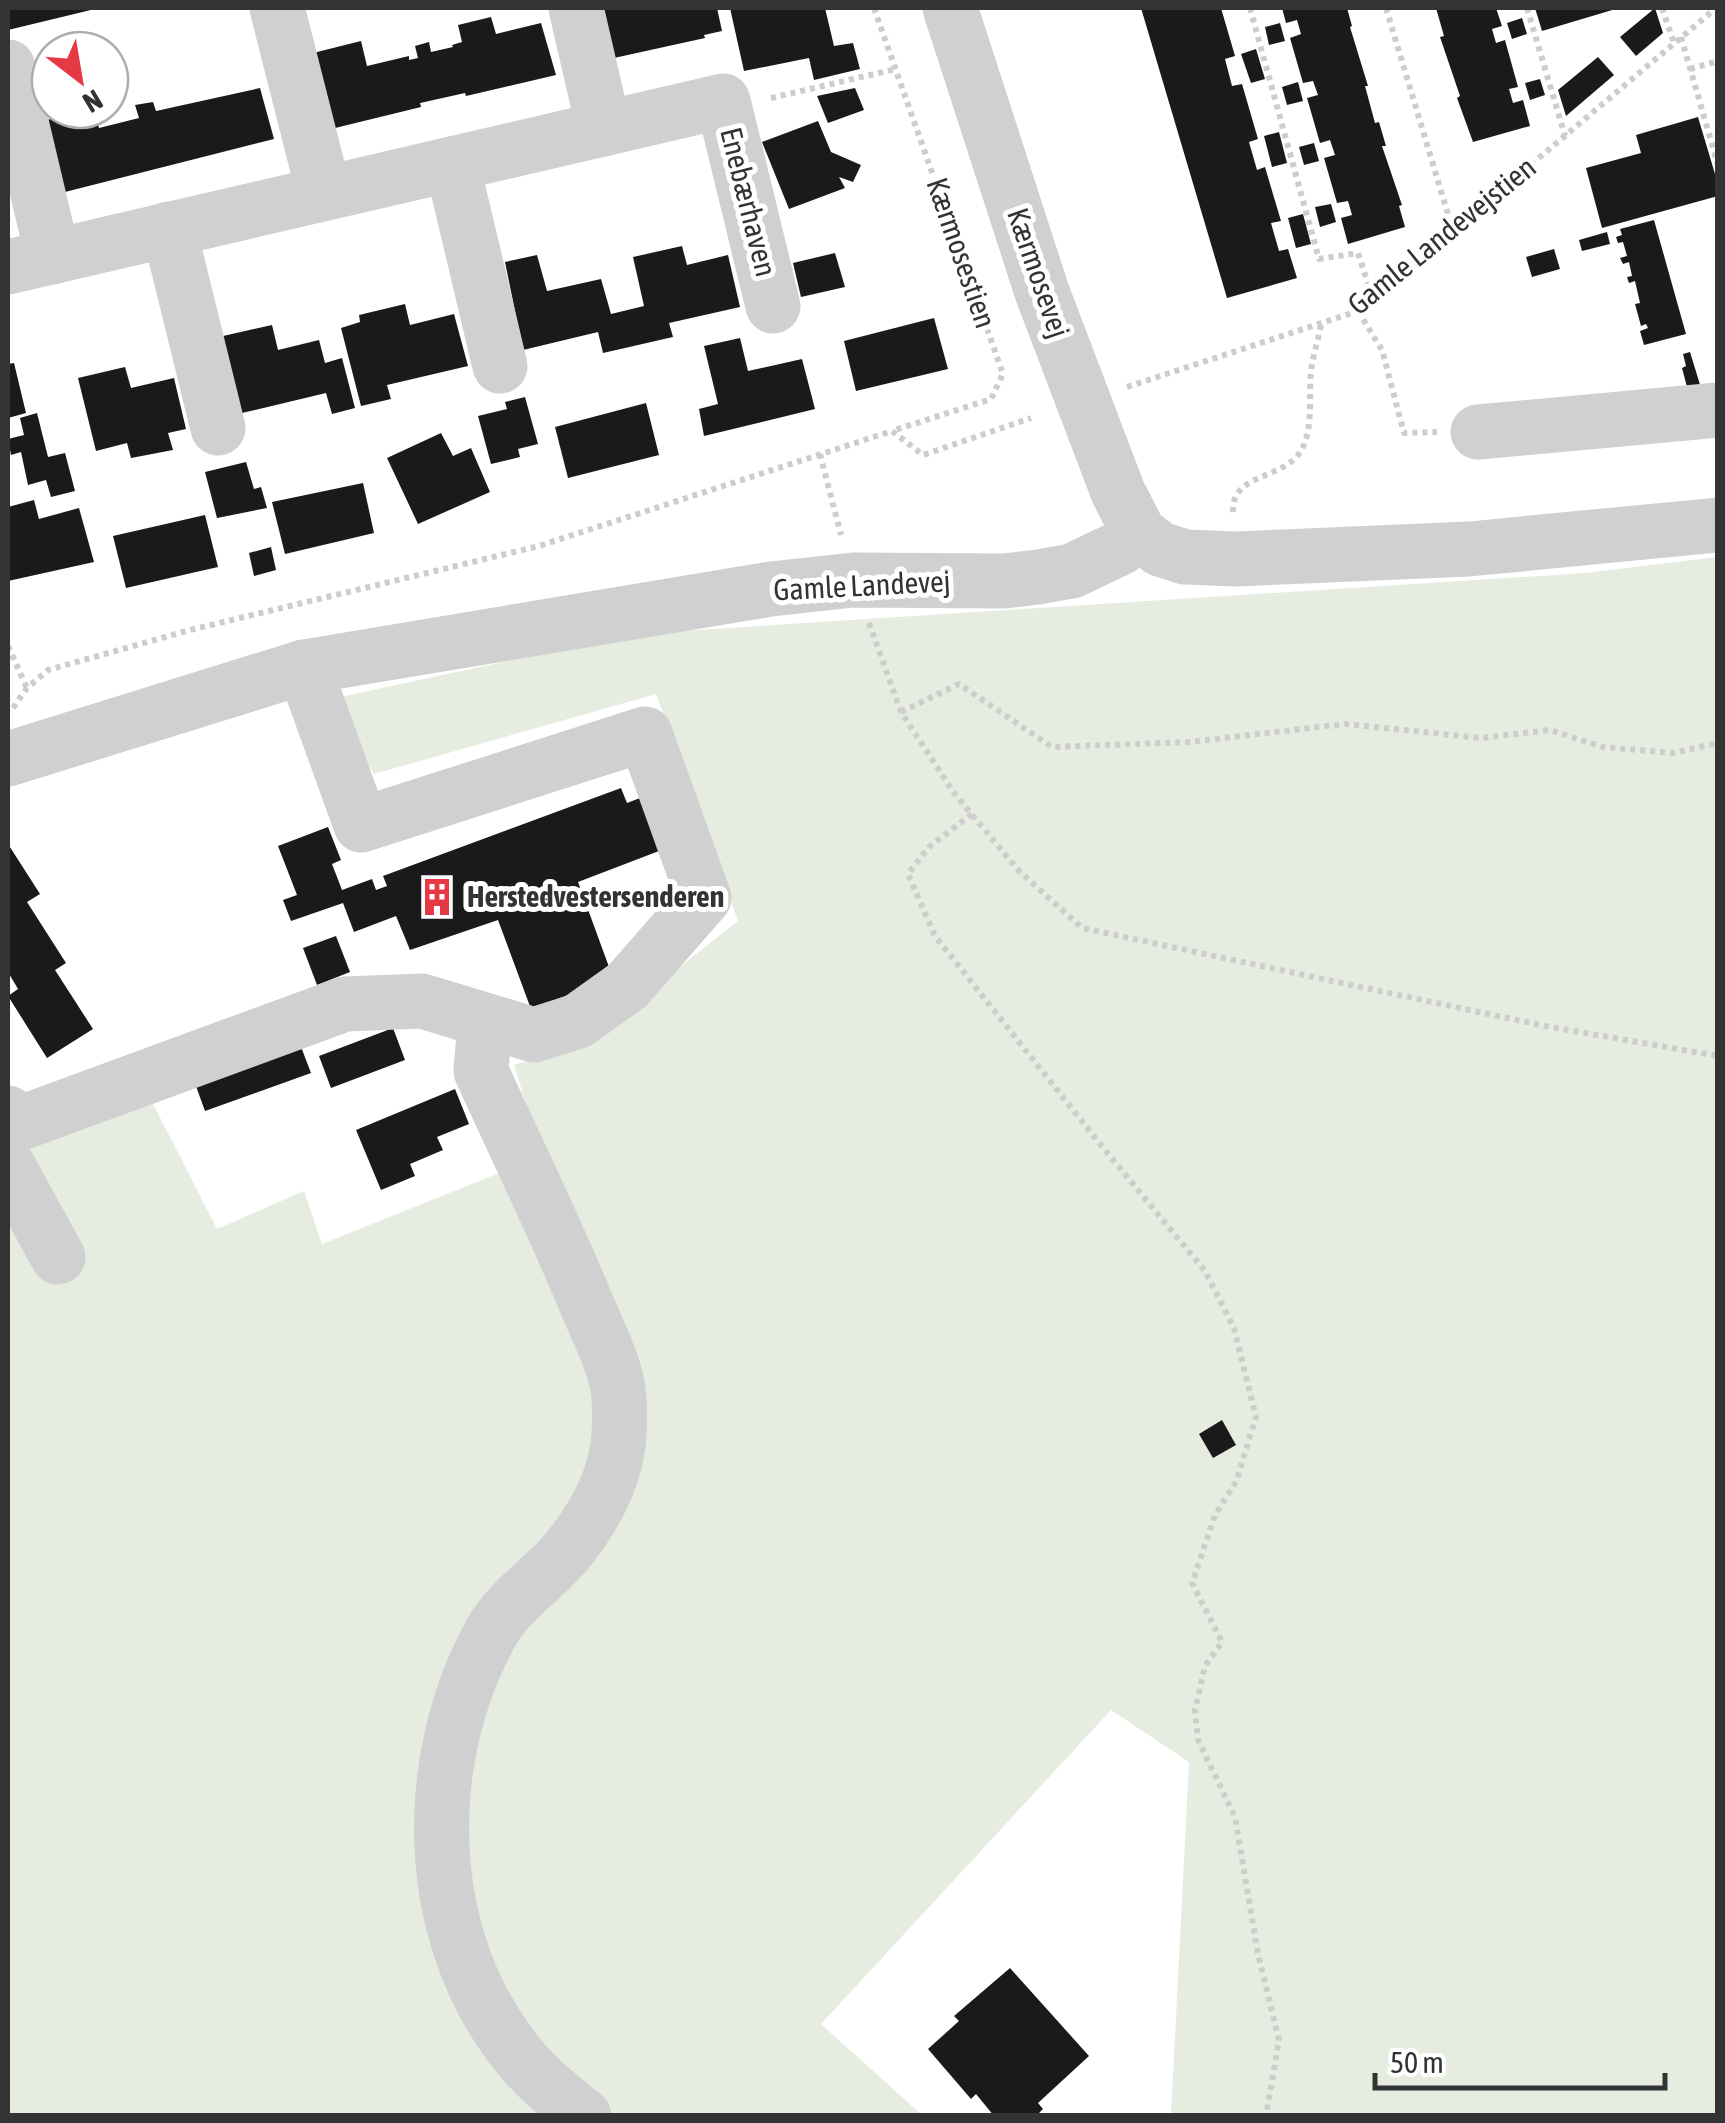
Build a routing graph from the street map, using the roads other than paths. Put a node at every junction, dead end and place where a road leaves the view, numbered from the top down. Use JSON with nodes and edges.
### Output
{"nodes":[{"id":1,"x":277,"y":8,"type":"edge"},
{"id":2,"x":576,"y":8,"type":"edge"},
{"id":3,"x":950,"y":8,"type":"edge"},
{"id":4,"x":8,"y":67,"type":"edge"},
{"id":5,"x":604,"y":129,"type":"junction"},
{"id":6,"x":452,"y":164,"type":"junction"},
{"id":7,"x":324,"y":194,"type":"junction"},
{"id":8,"x":169,"y":230,"type":"junction"},
{"id":9,"x":30,"y":262,"type":"edge"},
{"id":10,"x":774,"y":306,"type":"dead end"},
{"id":11,"x":500,"y":366,"type":"dead end"},
{"id":12,"x":1718,"y":410,"type":"edge"},
{"id":13,"x":218,"y":428,"type":"dead end"},
{"id":14,"x":1478,"y":432,"type":"road end"},
{"id":15,"x":1718,"y":525,"type":"edge"},
{"id":16,"x":1140,"y":534,"type":"junction"},
{"id":17,"x":304,"y":668,"type":"junction"},
{"id":18,"x":8,"y":759,"type":"edge"},
{"id":19,"x":486,"y":1022,"type":"junction"},
{"id":20,"x":11,"y":1140,"type":"edge"},
{"id":21,"x":58,"y":1257,"type":"dead end"},
{"id":22,"x":584,"y":2116,"type":"edge"}],
"edges":[{"from":1,"to":7,"type":"street"},
{"from":2,"to":5,"type":"street"},
{"from":3,"to":16,"type":"street","name":"Kærmosevej"},
{"from":4,"to":9,"type":"street","name":"Enebærhaven"},
{"from":5,"to":6,"type":"street","name":"Enebærhaven"},
{"from":5,"to":10,"type":"street","name":"Enebærhaven"},
{"from":6,"to":7,"type":"street","name":"Enebærhaven"},
{"from":6,"to":11,"type":"street"},
{"from":7,"to":8,"type":"street","name":"Enebærhaven"},
{"from":8,"to":9,"type":"street","name":"Enebærhaven"},
{"from":8,"to":13,"type":"street"},
{"from":12,"to":14,"type":"street"},
{"from":15,"to":16,"type":"street"},
{"from":16,"to":17,"type":"street","name":"Gamle Landevej"},
{"from":17,"to":18,"type":"street","name":"Gamle Landevej"},
{"from":17,"to":19,"type":"street"},
{"from":19,"to":20,"type":"street"},
{"from":19,"to":22,"type":"street"},
{"from":20,"to":21,"type":"street"}]}
